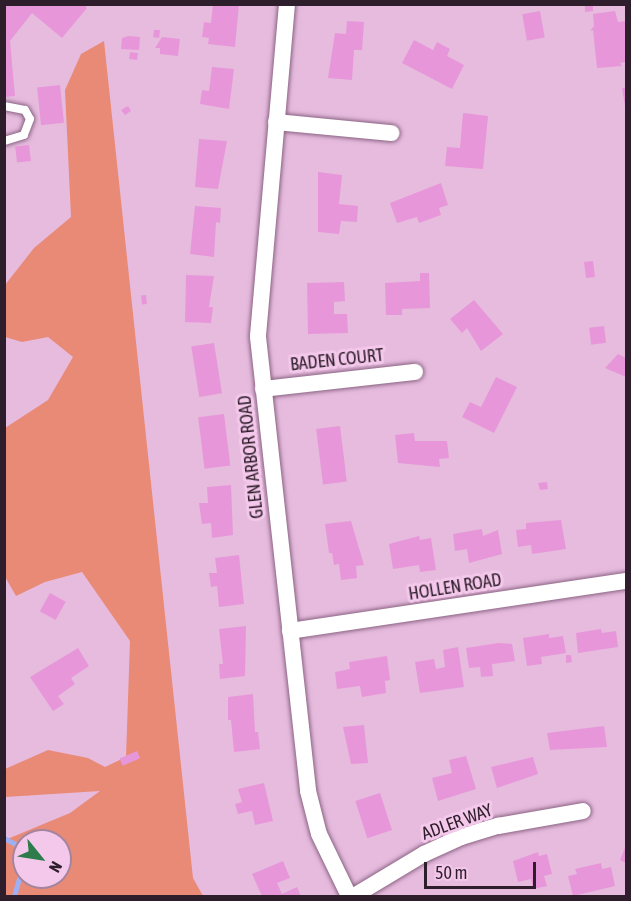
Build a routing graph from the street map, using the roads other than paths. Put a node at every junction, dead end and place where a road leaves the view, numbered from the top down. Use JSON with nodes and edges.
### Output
{"nodes":[{"id":1,"x":287,"y":4,"type":"edge"},
{"id":2,"x":4,"y":106,"type":"edge"},
{"id":3,"x":276,"y":122,"type":"junction"},
{"id":4,"x":391,"y":133,"type":"dead end"},
{"id":5,"x":4,"y":141,"type":"edge"},
{"id":6,"x":416,"y":372,"type":"dead end"},
{"id":7,"x":263,"y":389,"type":"junction"},
{"id":8,"x":627,"y":581,"type":"edge"},
{"id":9,"x":290,"y":631,"type":"junction"},
{"id":10,"x":583,"y":811,"type":"dead end"},
{"id":11,"x":351,"y":897,"type":"edge"}],
"edges":[{"from":1,"to":3,"type":"street","name":"GLEN ARBOR ROAD"},
{"from":2,"to":5,"type":"lane"},
{"from":3,"to":4,"type":"street"},
{"from":3,"to":7,"type":"street","name":"GLEN ARBOR ROAD"},
{"from":6,"to":7,"type":"street","name":"BADEN COURT"},
{"from":7,"to":9,"type":"street","name":"GLEN ARBOR ROAD"},
{"from":8,"to":9,"type":"street","name":"HOLLEN ROAD"},
{"from":9,"to":11,"type":"street","name":"GLEN ARBOR ROAD"},
{"from":10,"to":11,"type":"street","name":"ADLER WAY"}]}
